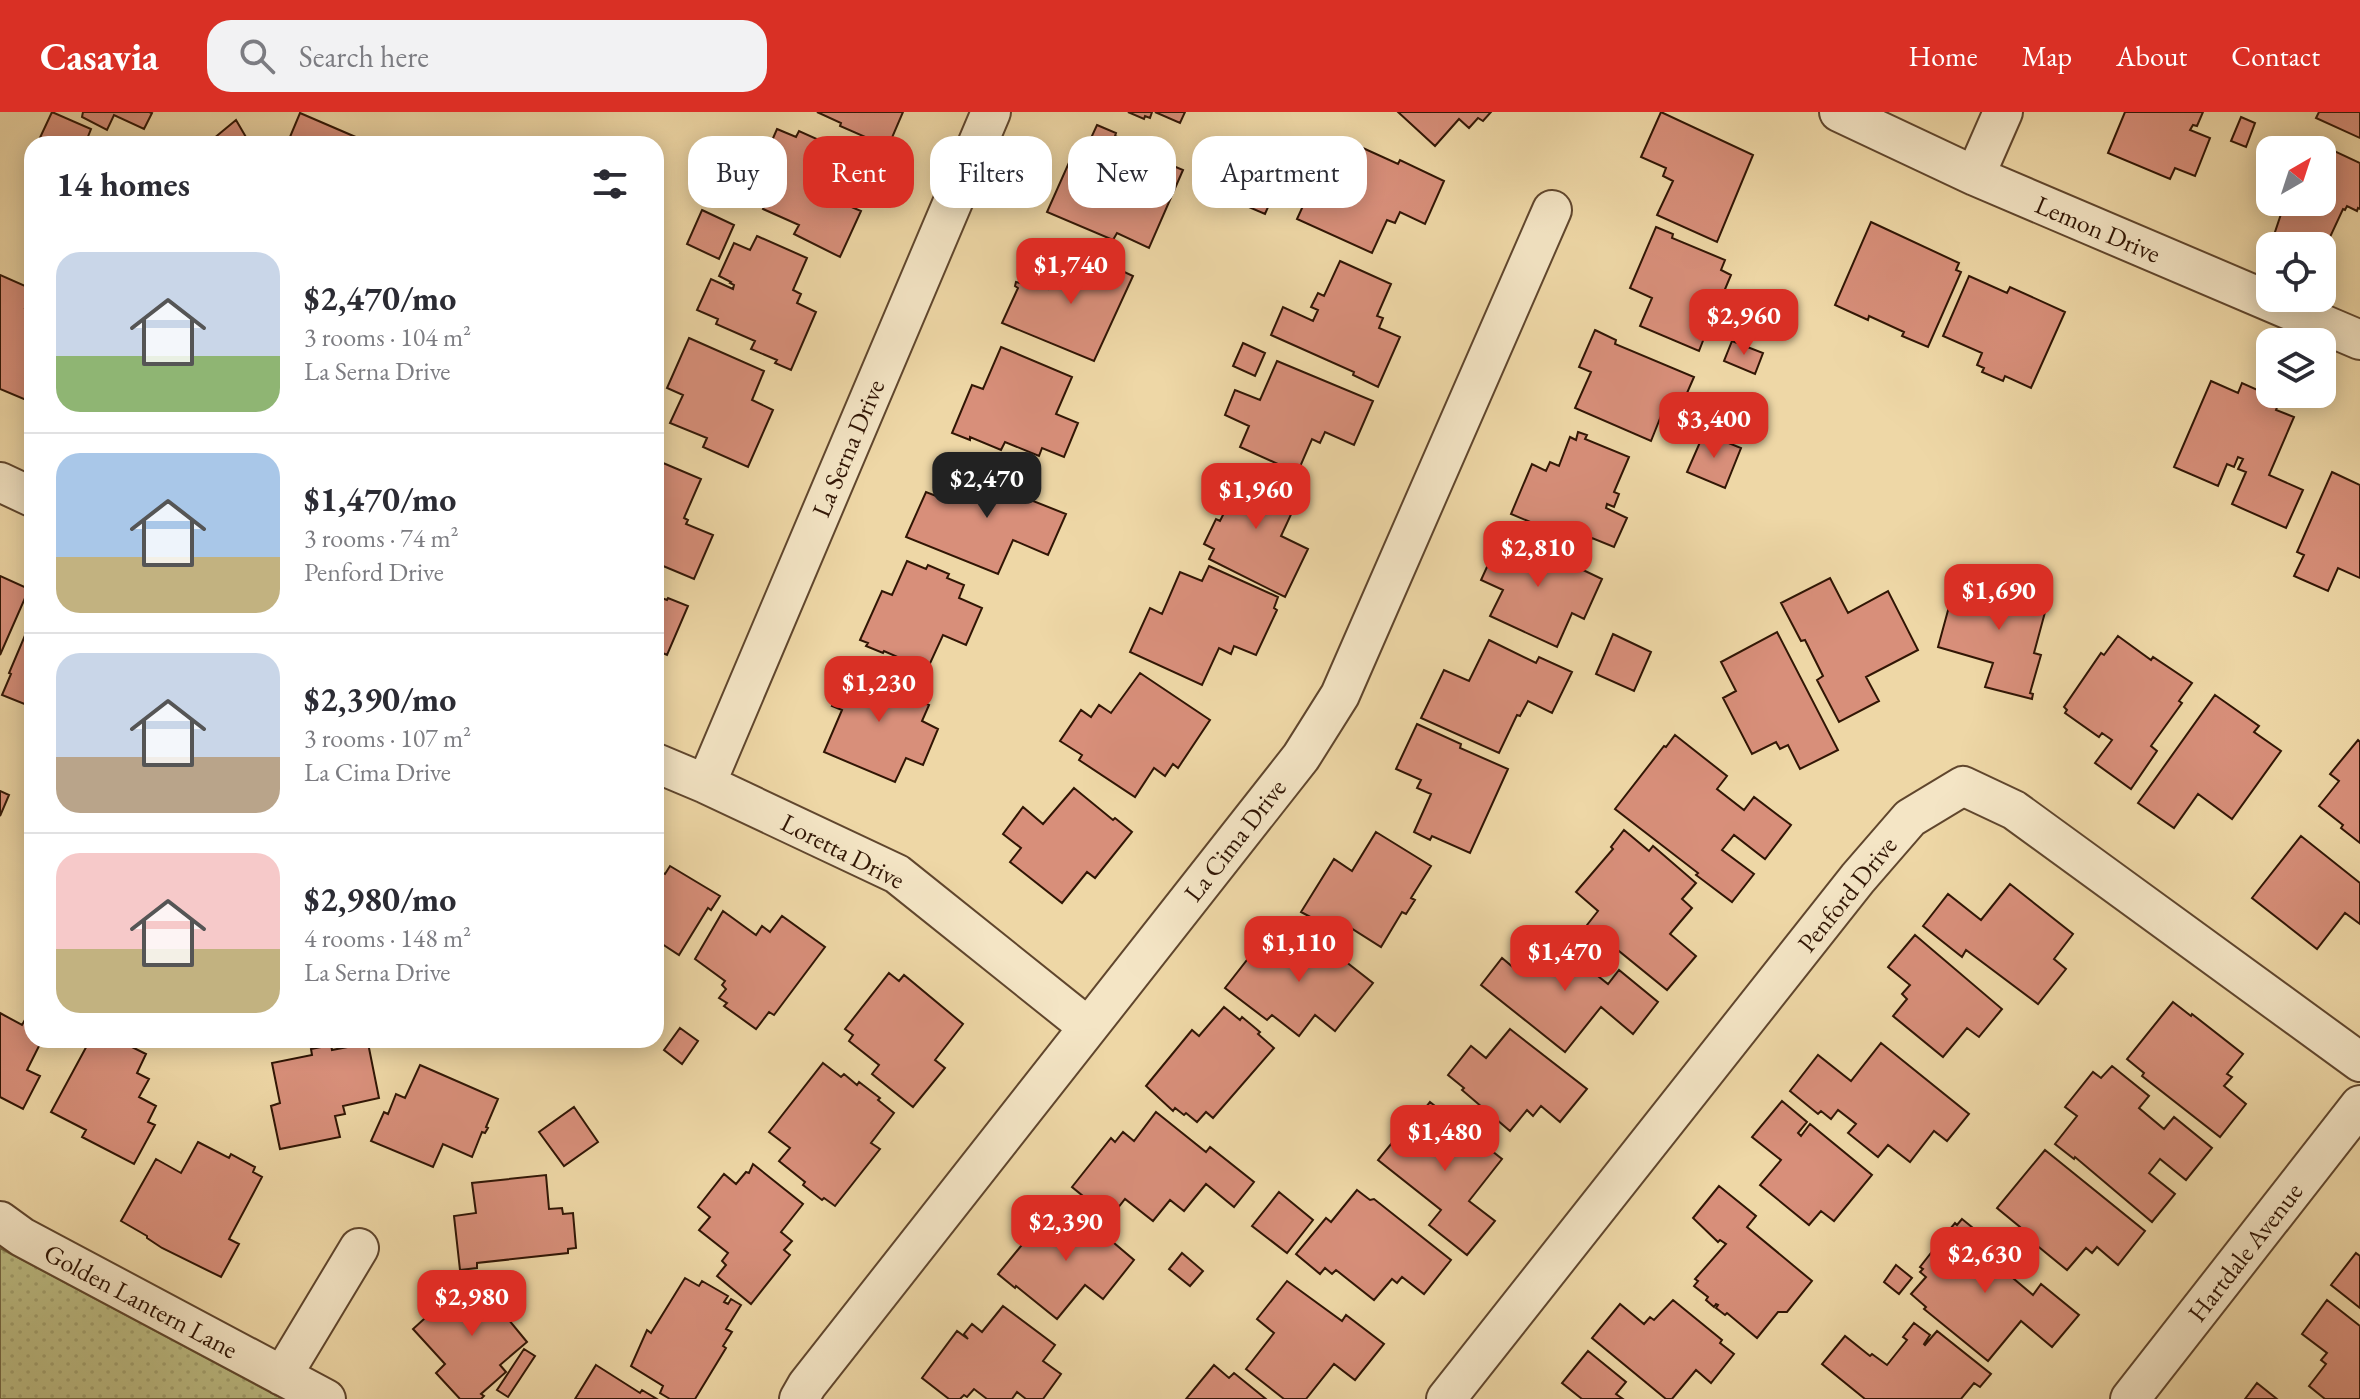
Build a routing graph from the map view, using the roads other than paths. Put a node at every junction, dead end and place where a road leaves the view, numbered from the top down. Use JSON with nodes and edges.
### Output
{"nodes":[{"id":1,"x":991,"y":112,"type":"edge"},
{"id":2,"x":1839,"y":112,"type":"edge"},
{"id":3,"x":2003,"y":112,"type":"edge"},
{"id":4,"x":1975,"y":176,"type":"junction"},
{"id":5,"x":1552,"y":210,"type":"dead end"},
{"id":6,"x":2360,"y":340,"type":"edge"},
{"id":7,"x":0,"y":482,"type":"edge"},
{"id":8,"x":24,"y":493,"type":"edge"},
{"id":9,"x":664,"y":766,"type":"edge"},
{"id":10,"x":706,"y":784,"type":"junction"},
{"id":11,"x":1088,"y":1027,"type":"junction"},
{"id":12,"x":2360,"y":1062,"type":"edge"},
{"id":13,"x":2360,"y":1105,"type":"edge"},
{"id":14,"x":0,"y":1221,"type":"edge"},
{"id":15,"x":359,"y":1248,"type":"dead end"},
{"id":16,"x":282,"y":1376,"type":"junction"},
{"id":17,"x":326,"y":1399,"type":"edge"},
{"id":18,"x":799,"y":1399,"type":"edge"},
{"id":19,"x":1446,"y":1399,"type":"edge"},
{"id":20,"x":2130,"y":1399,"type":"edge"}],
"edges":[{"from":1,"to":10,"type":"street","name":"La Serna Drive"},
{"from":2,"to":4,"type":"street","name":"Lemon Drive"},
{"from":3,"to":4,"type":"street"},
{"from":4,"to":6,"type":"street","name":"Lemon Drive"},
{"from":5,"to":11,"type":"street","name":"La Cima Drive"},
{"from":7,"to":8,"type":"street"},
{"from":9,"to":10,"type":"street","name":"Loretta Drive"},
{"from":10,"to":11,"type":"street","name":"Loretta Drive"},
{"from":11,"to":18,"type":"street","name":"La Cima Drive"},
{"from":12,"to":19,"type":"street","name":"Penford Drive"},
{"from":13,"to":20,"type":"street","name":"Hartdale Avenue"},
{"from":14,"to":16,"type":"street","name":"Golden Lantern Lane"},
{"from":15,"to":16,"type":"street"},
{"from":16,"to":17,"type":"street","name":"Golden Lantern Lane"}]}
